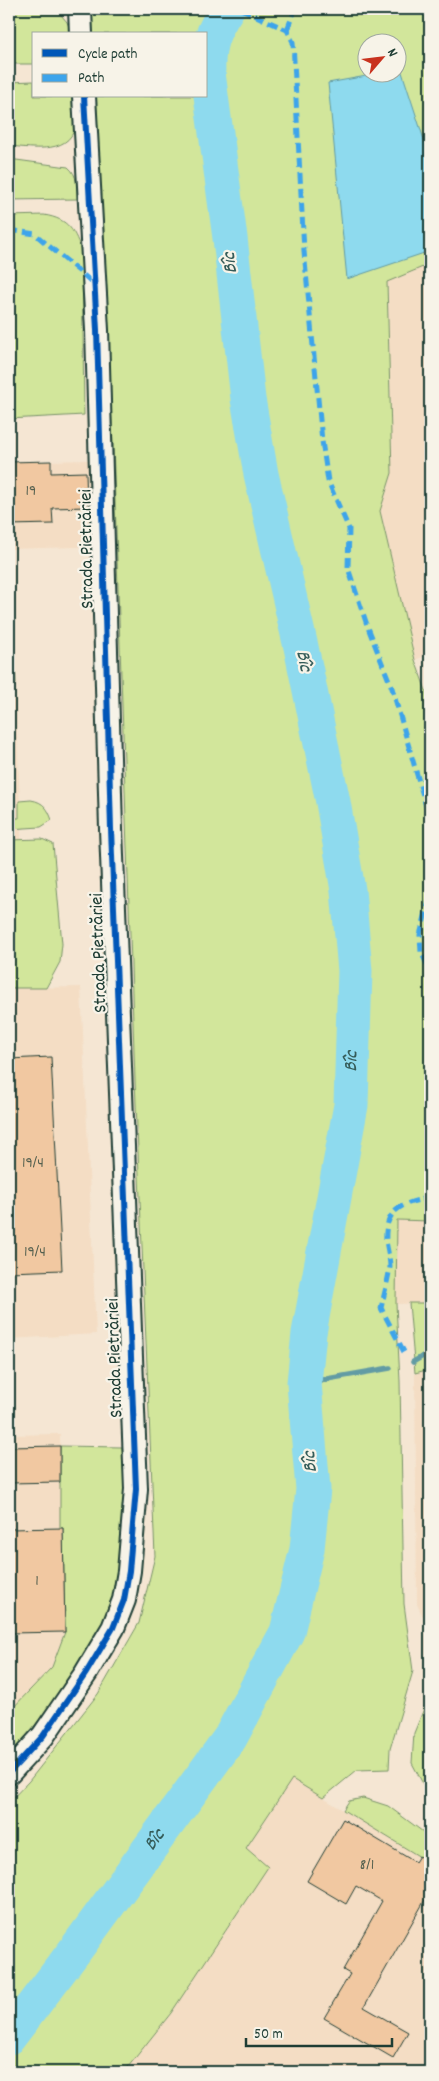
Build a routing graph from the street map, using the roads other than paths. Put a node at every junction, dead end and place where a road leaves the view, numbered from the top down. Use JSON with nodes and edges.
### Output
{"nodes":[{"id":1,"x":80,"y":9,"type":"edge"},
{"id":2,"x":81,"y":32,"type":"edge"},
{"id":3,"x":84,"y":98,"type":"edge"},
{"id":4,"x":9,"y":1773,"type":"edge"}],
"edges":[{"from":1,"to":2,"type":"street"},
{"from":3,"to":4,"type":"street","name":"Strada Pietrăriei"}]}
